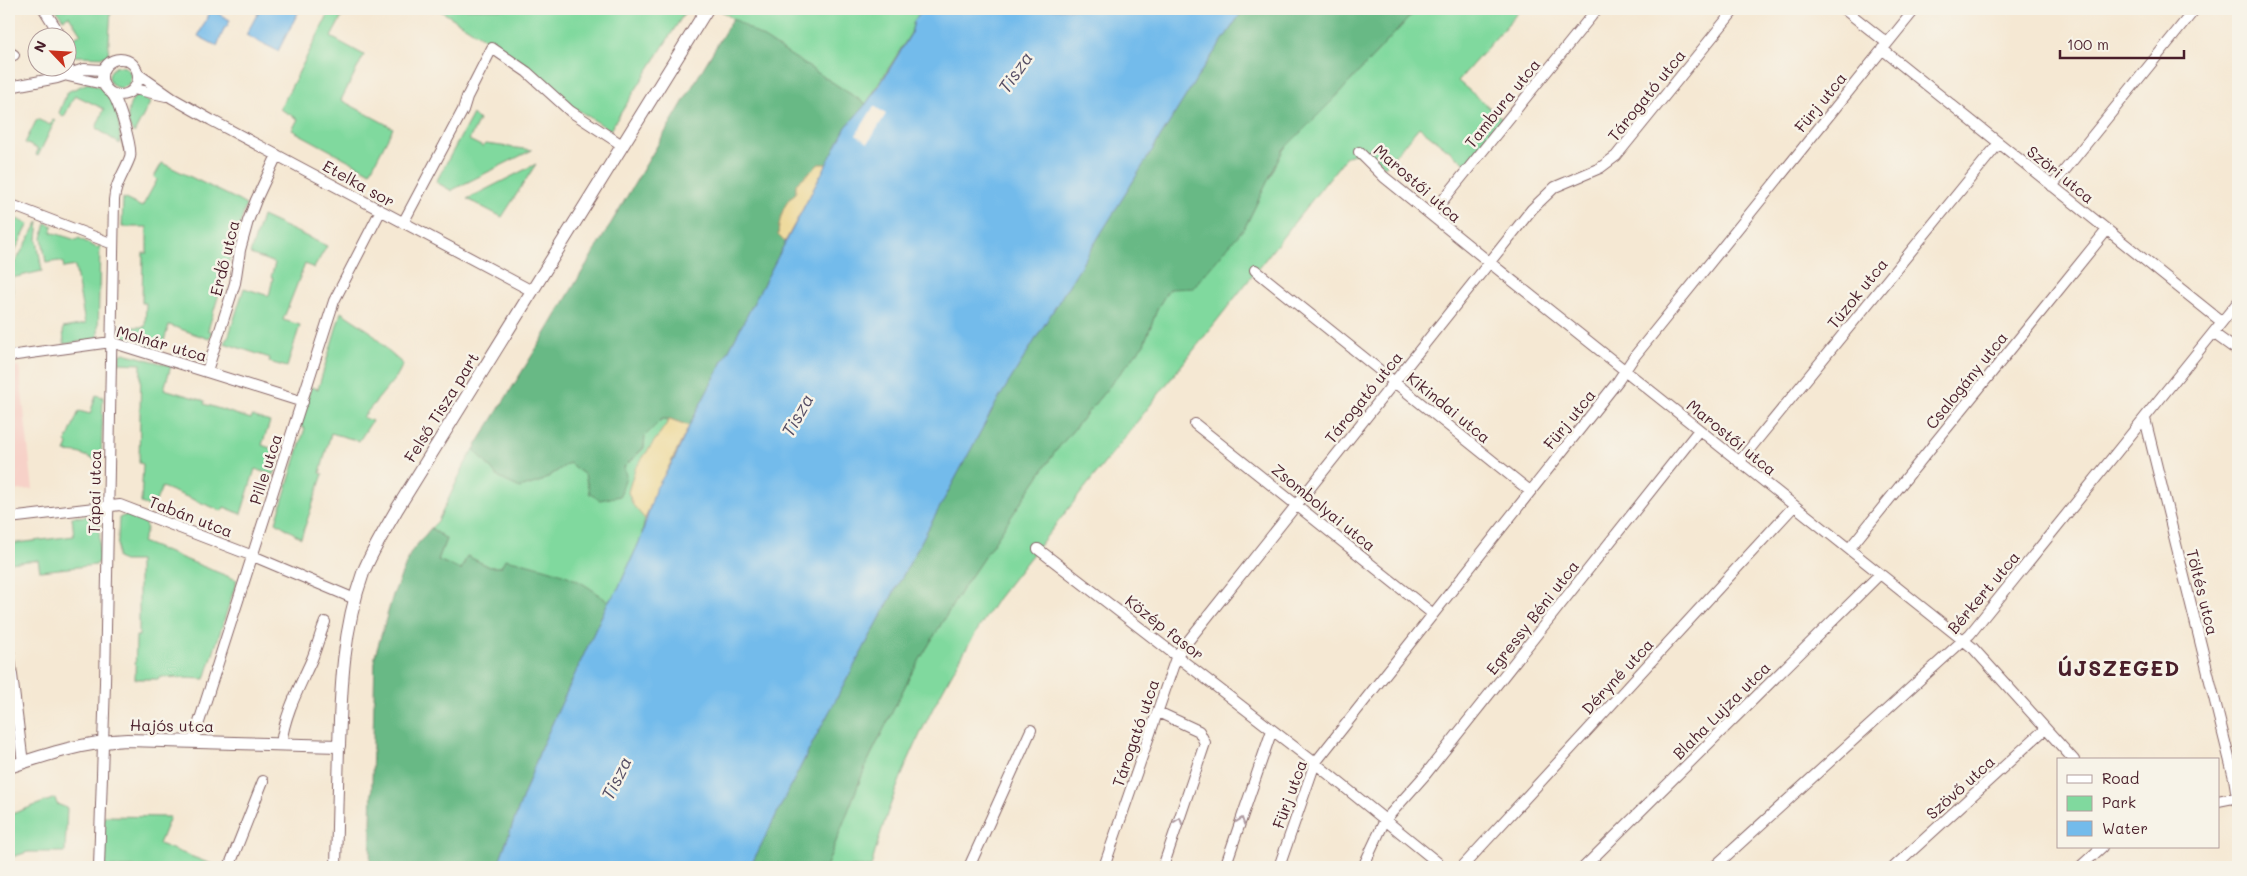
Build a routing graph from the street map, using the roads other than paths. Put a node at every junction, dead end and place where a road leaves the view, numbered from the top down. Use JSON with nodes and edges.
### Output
{"nodes":[{"id":1,"x":44,"y":9,"type":"edge"},
{"id":2,"x":708,"y":9,"type":"edge"},
{"id":3,"x":1597,"y":9,"type":"edge"},
{"id":4,"x":1735,"y":9,"type":"edge"},
{"id":5,"x":1844,"y":9,"type":"edge"},
{"id":6,"x":1915,"y":9,"type":"edge"},
{"id":7,"x":2195,"y":9,"type":"edge"},
{"id":8,"x":56,"y":28,"type":"edge"},
{"id":9,"x":1885,"y":46,"type":"junction"},
{"id":10,"x":103,"y":70,"type":"junction"},
{"id":11,"x":78,"y":72,"type":"edge"},
{"id":12,"x":138,"y":74,"type":"junction"},
{"id":13,"x":56,"y":78,"type":"edge"},
{"id":14,"x":77,"y":78,"type":"edge"},
{"id":15,"x":103,"y":84,"type":"junction"},
{"id":16,"x":9,"y":86,"type":"edge"},
{"id":17,"x":133,"y":90,"type":"junction"},
{"id":18,"x":112,"y":94,"type":"junction"},
{"id":19,"x":172,"y":98,"type":"junction"},
{"id":20,"x":124,"y":122,"type":"junction"},
{"id":21,"x":1998,"y":143,"type":"junction"},
{"id":22,"x":622,"y":145,"type":"junction"},
{"id":23,"x":1358,"y":152,"type":"dead end"},
{"id":24,"x":277,"y":155,"type":"junction"},
{"id":25,"x":2052,"y":186,"type":"junction"},
{"id":26,"x":9,"y":204,"type":"edge"},
{"id":27,"x":380,"y":212,"type":"junction"},
{"id":28,"x":1431,"y":215,"type":"junction"},
{"id":29,"x":403,"y":223,"type":"junction"},
{"id":30,"x":2107,"y":230,"type":"junction"},
{"id":31,"x":113,"y":244,"type":"junction"},
{"id":32,"x":1489,"y":262,"type":"junction"},
{"id":33,"x":1255,"y":270,"type":"dead end"},
{"id":34,"x":532,"y":291,"type":"junction"},
{"id":35,"x":2238,"y":302,"type":"edge"},
{"id":36,"x":2222,"y":322,"type":"junction"},
{"id":37,"x":2213,"y":333,"type":"junction"},
{"id":38,"x":110,"y":342,"type":"junction"},
{"id":39,"x":2238,"y":351,"type":"edge"},
{"id":40,"x":9,"y":356,"type":"edge"},
{"id":41,"x":1626,"y":370,"type":"junction"},
{"id":42,"x":206,"y":372,"type":"junction"},
{"id":43,"x":1394,"y":382,"type":"junction"},
{"id":44,"x":303,"y":402,"type":"junction"},
{"id":45,"x":2145,"y":419,"type":"junction"},
{"id":46,"x":1195,"y":424,"type":"dead end"},
{"id":47,"x":1699,"y":430,"type":"junction"},
{"id":48,"x":1739,"y":462,"type":"junction"},
{"id":49,"x":1530,"y":491,"type":"junction"},
{"id":50,"x":1296,"y":504,"type":"junction"},
{"id":51,"x":109,"y":506,"type":"junction"},
{"id":52,"x":1794,"y":506,"type":"junction"},
{"id":53,"x":9,"y":518,"type":"edge"},
{"id":54,"x":1038,"y":549,"type":"dead end"},
{"id":55,"x":1849,"y":549,"type":"junction"},
{"id":56,"x":253,"y":556,"type":"junction"},
{"id":57,"x":1880,"y":574,"type":"junction"},
{"id":58,"x":355,"y":598,"type":"junction"},
{"id":59,"x":1434,"y":614,"type":"junction"},
{"id":60,"x":324,"y":622,"type":"dead end"},
{"id":61,"x":1964,"y":641,"type":"junction"},
{"id":62,"x":9,"y":651,"type":"edge"},
{"id":63,"x":1177,"y":655,"type":"junction"},
{"id":64,"x":1158,"y":712,"type":"junction"},
{"id":65,"x":2046,"y":729,"type":"junction"},
{"id":66,"x":1032,"y":730,"type":"dead end"},
{"id":67,"x":1272,"y":730,"type":"junction"},
{"id":68,"x":103,"y":741,"type":"junction"},
{"id":69,"x":193,"y":741,"type":"junction"},
{"id":70,"x":281,"y":744,"type":"junction"},
{"id":71,"x":339,"y":746,"type":"junction"},
{"id":72,"x":2072,"y":758,"type":"edge"},
{"id":73,"x":23,"y":762,"type":"junction"},
{"id":74,"x":1315,"y":763,"type":"junction"},
{"id":75,"x":9,"y":767,"type":"edge"},
{"id":76,"x":263,"y":781,"type":"dead end"},
{"id":77,"x":2238,"y":799,"type":"edge"},
{"id":78,"x":2220,"y":801,"type":"edge"},
{"id":79,"x":1385,"y":820,"type":"junction"},
{"id":80,"x":2101,"y":848,"type":"edge"},
{"id":81,"x":99,"y":867,"type":"edge"},
{"id":82,"x":229,"y":867,"type":"edge"},
{"id":83,"x":336,"y":867,"type":"edge"},
{"id":84,"x":969,"y":867,"type":"edge"},
{"id":85,"x":1104,"y":867,"type":"edge"},
{"id":86,"x":1163,"y":867,"type":"edge"},
{"id":87,"x":1225,"y":867,"type":"edge"},
{"id":88,"x":1279,"y":867,"type":"edge"},
{"id":89,"x":1363,"y":867,"type":"edge"},
{"id":90,"x":1443,"y":867,"type":"edge"},
{"id":91,"x":1462,"y":867,"type":"edge"},
{"id":92,"x":1584,"y":867,"type":"edge"},
{"id":93,"x":1714,"y":867,"type":"edge"},
{"id":94,"x":1894,"y":867,"type":"edge"},
{"id":95,"x":2080,"y":867,"type":"edge"}],
"edges":[{"from":1,"to":8,"type":"street"},
{"from":2,"to":22,"type":"main road","name":"Felső Tisza part"},
{"from":3,"to":28,"type":"street","name":"Tambura utca"},
{"from":4,"to":32,"type":"street","name":"Tárogató utca"},
{"from":5,"to":9,"type":"street","name":"Szöri utca"},
{"from":6,"to":9,"type":"street","name":"Fürj utca"},
{"from":7,"to":25,"type":"street"},
{"from":9,"to":21,"type":"street","name":"Szöri utca"},
{"from":9,"to":41,"type":"street","name":"Fürj utca"},
{"from":10,"to":11,"type":"street"},
{"from":10,"to":12,"type":"street"},
{"from":10,"to":15,"type":"street"},
{"from":12,"to":17,"type":"street"},
{"from":12,"to":19,"type":"street","name":"Etelka sor"},
{"from":13,"to":16,"type":"street"},
{"from":14,"to":15,"type":"street"},
{"from":15,"to":18,"type":"street"},
{"from":17,"to":18,"type":"street"},
{"from":17,"to":19,"type":"street","name":"Etelka sor"},
{"from":17,"to":20,"type":"street","name":"Tápai utca"},
{"from":18,"to":20,"type":"street","name":"Tápai utca"},
{"from":19,"to":24,"type":"street","name":"Etelka sor"},
{"from":20,"to":31,"type":"street","name":"Tápai utca"},
{"from":21,"to":25,"type":"street","name":"Szöri utca"},
{"from":21,"to":48,"type":"street","name":"Túzok utca"},
{"from":22,"to":29,"type":"street"},
{"from":22,"to":34,"type":"main road","name":"Felső Tisza part"},
{"from":23,"to":28,"type":"street","name":"Marostői utca"},
{"from":24,"to":27,"type":"street","name":"Etelka sor"},
{"from":24,"to":42,"type":"street","name":"Erdő utca"},
{"from":25,"to":30,"type":"street","name":"Szöri utca"},
{"from":26,"to":31,"type":"street"},
{"from":27,"to":29,"type":"street","name":"Etelka sor"},
{"from":27,"to":44,"type":"street","name":"Pille utca"},
{"from":28,"to":32,"type":"street","name":"Marostői utca"},
{"from":29,"to":34,"type":"street","name":"Etelka sor"},
{"from":30,"to":36,"type":"street","name":"Szöri utca"},
{"from":30,"to":55,"type":"street","name":"Csalogány utca"},
{"from":31,"to":38,"type":"street","name":"Tápai utca"},
{"from":32,"to":41,"type":"street","name":"Marostői utca"},
{"from":32,"to":43,"type":"street","name":"Tárogató utca"},
{"from":33,"to":43,"type":"street","name":"Kikindai utca"},
{"from":34,"to":58,"type":"main road","name":"Felső Tisza part"},
{"from":35,"to":36,"type":"street","name":"Bérkert utca"},
{"from":36,"to":37,"type":"street","name":"Bérkert utca"},
{"from":37,"to":39,"type":"street"},
{"from":37,"to":45,"type":"street","name":"Bérkert utca"},
{"from":38,"to":40,"type":"street","name":"Molnár utca"},
{"from":38,"to":42,"type":"street","name":"Molnár utca"},
{"from":38,"to":51,"type":"street","name":"Tápai utca"},
{"from":41,"to":47,"type":"street","name":"Marostői utca"},
{"from":41,"to":49,"type":"street","name":"Fürj utca"},
{"from":42,"to":44,"type":"street","name":"Molnár utca"},
{"from":43,"to":49,"type":"street","name":"Kikindai utca"},
{"from":43,"to":50,"type":"street","name":"Tárogató utca"},
{"from":44,"to":56,"type":"street","name":"Pille utca"},
{"from":45,"to":61,"type":"street","name":"Bérkert utca"},
{"from":45,"to":77,"type":"street","name":"Töltés utca"},
{"from":46,"to":50,"type":"street","name":"Zsombolyai utca"},
{"from":47,"to":48,"type":"street","name":"Marostői utca"},
{"from":47,"to":79,"type":"street","name":"Egressy Béni utca"},
{"from":48,"to":52,"type":"street","name":"Marostői utca"},
{"from":49,"to":59,"type":"street","name":"Fürj utca"},
{"from":50,"to":59,"type":"street","name":"Zsombolyai utca"},
{"from":50,"to":63,"type":"street","name":"Tárogató utca"},
{"from":51,"to":53,"type":"street","name":"Tabán utca"},
{"from":51,"to":56,"type":"street","name":"Tabán utca"},
{"from":51,"to":68,"type":"street","name":"Tápai utca"},
{"from":52,"to":55,"type":"street","name":"Marostői utca"},
{"from":52,"to":91,"type":"street","name":"Déryné utca"},
{"from":54,"to":63,"type":"street","name":"Közép fasor"},
{"from":55,"to":57,"type":"street","name":"Marostői utca"},
{"from":56,"to":58,"type":"street","name":"Tabán utca"},
{"from":56,"to":69,"type":"street","name":"Pille utca"},
{"from":57,"to":61,"type":"street","name":"Marostői utca"},
{"from":57,"to":92,"type":"street","name":"Blaha Lujza utca"},
{"from":58,"to":71,"type":"main road","name":"Felső Tisza part"},
{"from":59,"to":74,"type":"street","name":"Fürj utca"},
{"from":60,"to":70,"type":"street"},
{"from":61,"to":65,"type":"street","name":"Marostői utca"},
{"from":61,"to":93,"type":"street","name":"Bérkert utca"},
{"from":62,"to":73,"type":"street"},
{"from":63,"to":64,"type":"street","name":"Tárogató utca"},
{"from":63,"to":67,"type":"street","name":"Közép fasor"},
{"from":64,"to":85,"type":"street","name":"Tárogató utca"},
{"from":86,"to":64,"type":"street","one_way":true},
{"from":65,"to":72,"type":"street","name":"Marostői utca"},
{"from":65,"to":94,"type":"street","name":"Szövő utca"},
{"from":66,"to":84,"type":"street"},
{"from":67,"to":74,"type":"street","name":"Közép fasor"},
{"from":87,"to":67,"type":"street","one_way":true},
{"from":68,"to":69,"type":"main road","name":"Hajós utca"},
{"from":68,"to":73,"type":"main road","name":"Hajós utca"},
{"from":68,"to":81,"type":"street","name":"Tápai utca"},
{"from":69,"to":70,"type":"main road","name":"Hajós utca"},
{"from":70,"to":71,"type":"main road","name":"Hajós utca"},
{"from":71,"to":83,"type":"street","name":"Felső Tisza part"},
{"from":73,"to":75,"type":"main road","name":"Hajós utca"},
{"from":74,"to":79,"type":"street","name":"Közép fasor"},
{"from":74,"to":88,"type":"street","name":"Fürj utca"},
{"from":76,"to":82,"type":"street"},
{"from":77,"to":78,"type":"street"},
{"from":79,"to":89,"type":"street"},
{"from":79,"to":90,"type":"street","name":"Közép fasor"},
{"from":80,"to":95,"type":"street"}]}
